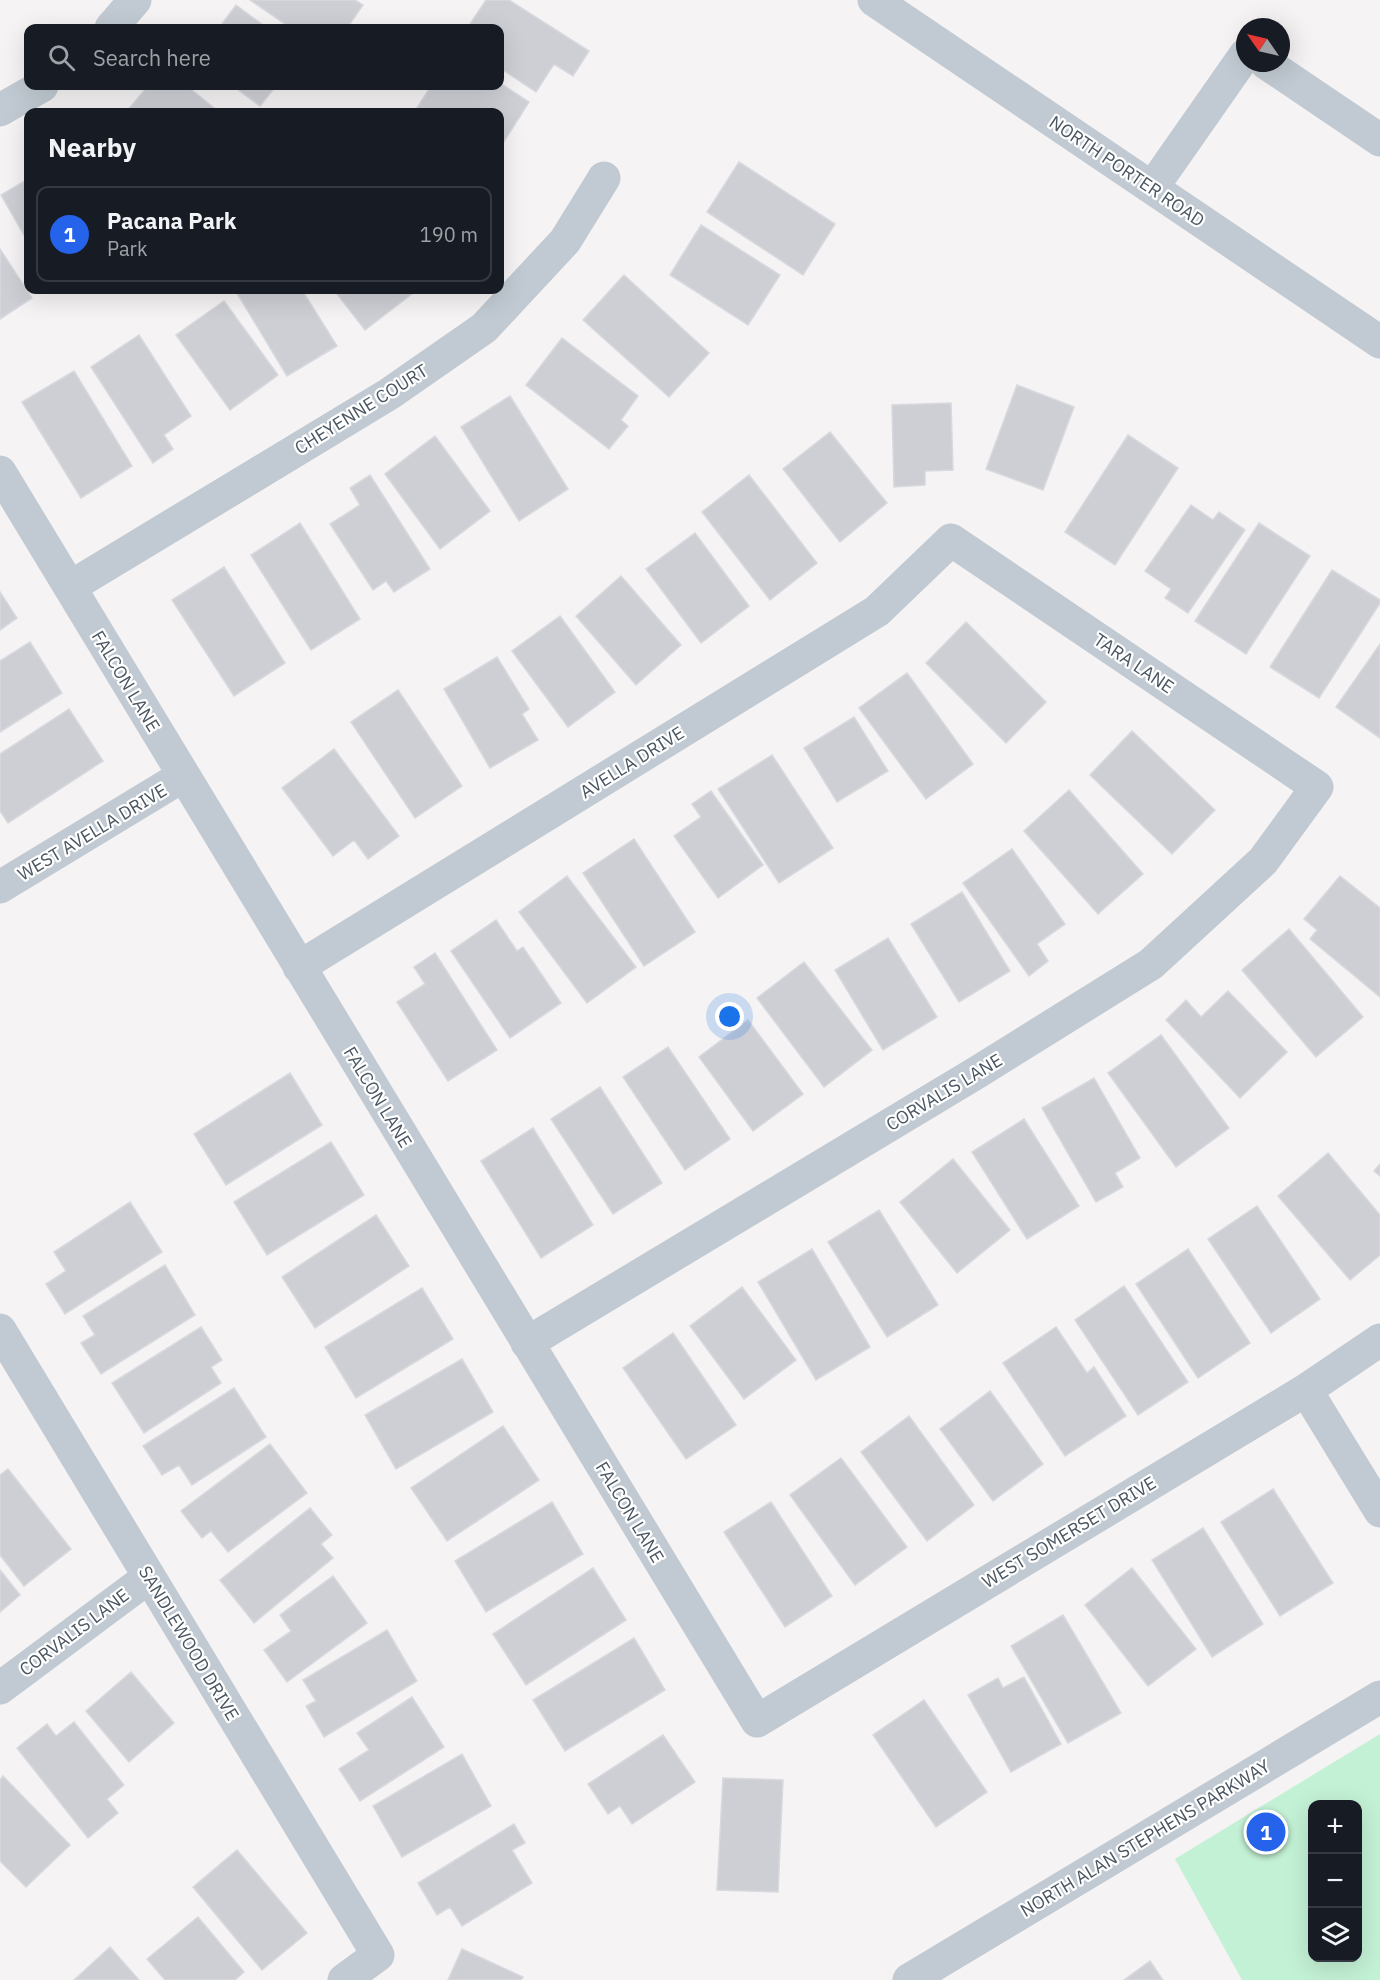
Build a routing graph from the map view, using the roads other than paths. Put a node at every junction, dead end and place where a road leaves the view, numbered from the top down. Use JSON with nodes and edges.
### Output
{"nodes":[{"id":1,"x":135,"y":0,"type":"edge"},
{"id":2,"x":885,"y":3,"type":"edge"},
{"id":3,"x":114,"y":24,"type":"edge"},
{"id":4,"x":1236,"y":68,"type":"edge"},
{"id":5,"x":1279,"y":72,"type":"edge"},
{"id":6,"x":35,"y":90,"type":"edge"},
{"id":7,"x":0,"y":110,"type":"edge"},
{"id":8,"x":1380,"y":140,"type":"edge"},
{"id":9,"x":604,"y":178,"type":"dead end"},
{"id":10,"x":1152,"y":188,"type":"junction"},
{"id":11,"x":1380,"y":342,"type":"edge"},
{"id":12,"x":0,"y":472,"type":"edge"},
{"id":13,"x":951,"y":540,"type":"joint"},
{"id":14,"x":70,"y":587,"type":"junction"},
{"id":15,"x":183,"y":776,"type":"junction"},
{"id":16,"x":1317,"y":787,"type":"joint"},
{"id":17,"x":0,"y":887,"type":"edge"},
{"id":18,"x":299,"y":967,"type":"junction"},
{"id":19,"x":0,"y":1330,"type":"edge"},
{"id":20,"x":1380,"y":1340,"type":"edge"},
{"id":21,"x":527,"y":1343,"type":"junction"},
{"id":22,"x":1306,"y":1390,"type":"junction"},
{"id":23,"x":1380,"y":1512,"type":"edge"},
{"id":24,"x":149,"y":1577,"type":"junction"},
{"id":25,"x":0,"y":1688,"type":"edge"},
{"id":26,"x":1380,"y":1697,"type":"edge"},
{"id":27,"x":757,"y":1721,"type":"joint"},
{"id":28,"x":344,"y":1980,"type":"edge"},
{"id":29,"x":909,"y":1980,"type":"edge"}],
"edges":[{"from":1,"to":3,"type":"street"},
{"from":2,"to":10,"type":"street","name":"NORTH PORTER ROAD"},
{"from":4,"to":10,"type":"street"},
{"from":5,"to":8,"type":"street"},
{"from":6,"to":7,"type":"street"},
{"from":9,"to":14,"type":"street","name":"CHEYENNE COURT"},
{"from":10,"to":11,"type":"street","name":"NORTH PORTER ROAD"},
{"from":12,"to":14,"type":"street","name":"FALCON LANE"},
{"from":13,"to":16,"type":"street","name":"TARA LANE"},
{"from":13,"to":18,"type":"street","name":"AVELLA DRIVE"},
{"from":14,"to":15,"type":"street","name":"FALCON LANE"},
{"from":15,"to":17,"type":"street","name":"WEST AVELLA DRIVE"},
{"from":15,"to":18,"type":"street","name":"FALCON LANE"},
{"from":16,"to":21,"type":"street","name":"CORVALIS LANE"},
{"from":18,"to":21,"type":"street","name":"FALCON LANE"},
{"from":19,"to":24,"type":"street","name":"SANDLEWOOD DRIVE"},
{"from":20,"to":22,"type":"street","name":"WEST SOMERSET DRIVE"},
{"from":21,"to":27,"type":"street","name":"FALCON LANE"},
{"from":22,"to":23,"type":"street"},
{"from":22,"to":27,"type":"street","name":"WEST SOMERSET DRIVE"},
{"from":24,"to":25,"type":"street","name":"CORVALIS LANE"},
{"from":24,"to":28,"type":"street","name":"SANDLEWOOD DRIVE"},
{"from":26,"to":29,"type":"street","name":"NORTH ALAN STEPHENS PARKWAY"}]}
